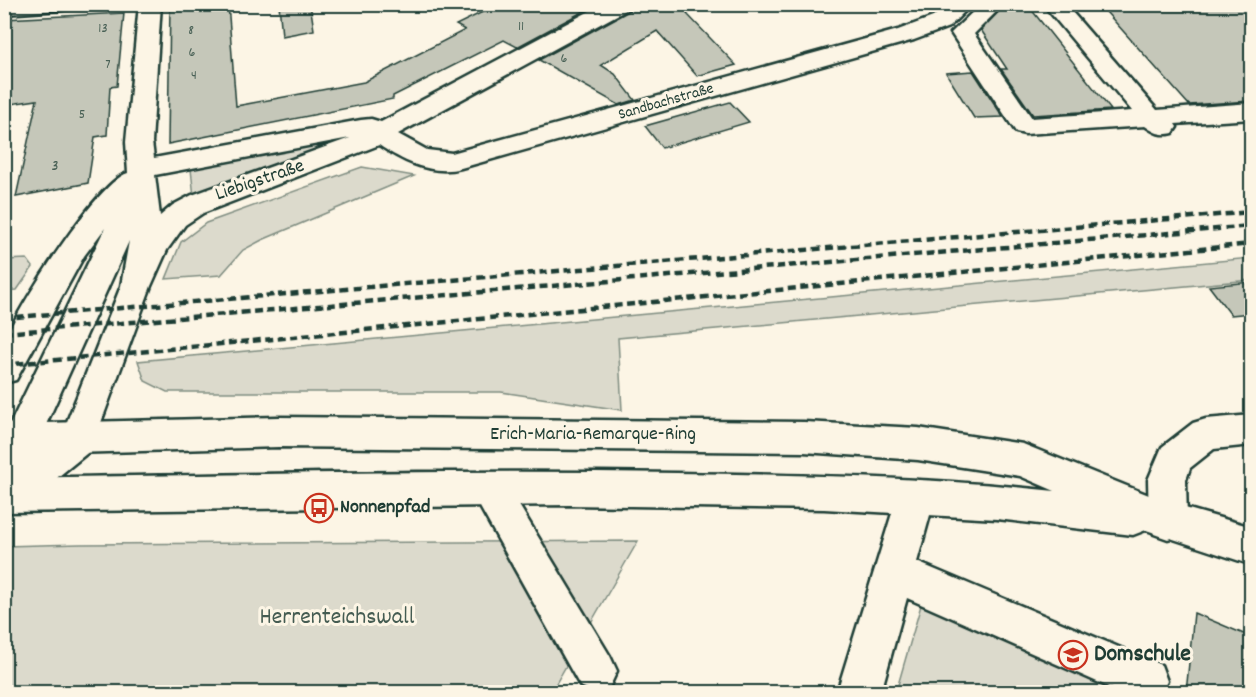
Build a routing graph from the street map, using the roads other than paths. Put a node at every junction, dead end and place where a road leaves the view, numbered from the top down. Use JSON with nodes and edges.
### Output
{"nodes":[{"id":1,"x":62,"y":4,"type":"edge"},
{"id":2,"x":150,"y":4,"type":"edge"},
{"id":3,"x":620,"y":4,"type":"edge"},
{"id":4,"x":962,"y":4,"type":"edge"},
{"id":5,"x":994,"y":4,"type":"edge"},
{"id":6,"x":1053,"y":4,"type":"edge"},
{"id":7,"x":4,"y":8,"type":"edge"},
{"id":8,"x":1251,"y":111,"type":"edge"},
{"id":9,"x":1151,"y":118,"type":"junction"},
{"id":10,"x":1251,"y":125,"type":"edge"},
{"id":11,"x":376,"y":130,"type":"junction"},
{"id":12,"x":142,"y":169,"type":"junction"},
{"id":13,"x":136,"y":286,"type":"junction"},
{"id":14,"x":4,"y":369,"type":"edge"},
{"id":15,"x":1251,"y":430,"type":"edge"},
{"id":16,"x":78,"y":439,"type":"junction"},
{"id":17,"x":13,"y":440,"type":"edge"},
{"id":18,"x":24,"y":488,"type":"edge"},
{"id":19,"x":489,"y":489,"type":"junction"},
{"id":20,"x":916,"y":497,"type":"junction"},
{"id":21,"x":1168,"y":521,"type":"junction"},
{"id":22,"x":1251,"y":546,"type":"edge"},
{"id":23,"x":894,"y":572,"type":"junction"},
{"id":24,"x":595,"y":671,"type":"dead end"},
{"id":25,"x":1145,"y":681,"type":"dead end"},
{"id":26,"x":859,"y":693,"type":"edge"}],
"edges":[{"from":1,"to":7,"type":"street"},
{"from":2,"to":12,"type":"street"},
{"from":3,"to":11,"type":"street","name":"Liebigstraße"},
{"from":4,"to":11,"type":"street","name":"Sandbachstraße"},
{"from":5,"to":9,"type":"street"},
{"from":6,"to":9,"type":"street"},
{"from":8,"to":9,"type":"street"},
{"from":9,"to":10,"type":"street"},
{"from":11,"to":12,"type":"street","name":"Liebigstraße"},
{"from":11,"to":13,"type":"street","name":"Liebigstraße"},
{"from":12,"to":13,"type":"street"},
{"from":12,"to":14,"type":"street"},
{"from":12,"to":17,"type":"street"},
{"from":13,"to":16,"type":"street"},
{"from":15,"to":21,"type":"street"},
{"from":16,"to":17,"type":"street","name":"Erich-Maria-Remarque-Ring"},
{"from":16,"to":18,"type":"street"},
{"from":16,"to":21,"type":"street","name":"Erich-Maria-Remarque-Ring"},
{"from":17,"to":18,"type":"street"},
{"from":18,"to":19,"type":"street","name":"Erich-Maria-Remarque-Ring"},
{"from":19,"to":20,"type":"street","name":"Erich-Maria-Remarque-Ring"},
{"from":19,"to":24,"type":"street"},
{"from":20,"to":21,"type":"street","name":"Erich-Maria-Remarque-Ring"},
{"from":20,"to":23,"type":"street"},
{"from":21,"to":22,"type":"street","name":"Erich-Maria-Remarque-Ring"},
{"from":23,"to":25,"type":"street"},
{"from":23,"to":26,"type":"street"}]}
